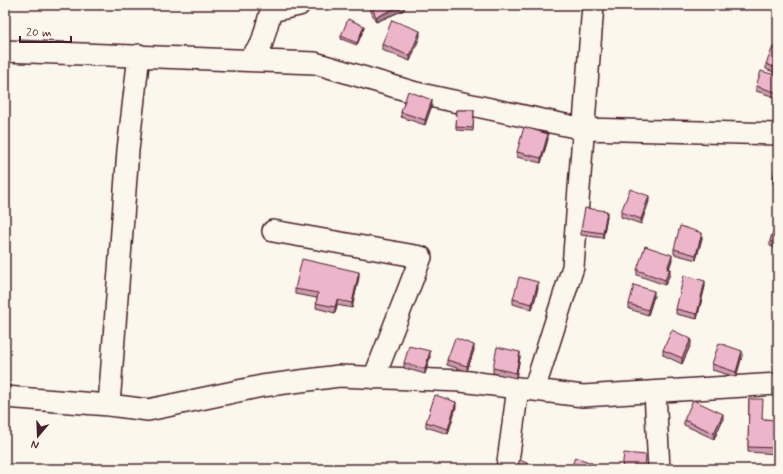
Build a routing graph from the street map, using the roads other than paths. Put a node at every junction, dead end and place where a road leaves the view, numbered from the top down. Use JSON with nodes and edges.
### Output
{"nodes":[{"id":1,"x":299,"y":5,"type":"edge"},
{"id":2,"x":593,"y":5,"type":"edge"},
{"id":3,"x":5,"y":51,"type":"edge"},
{"id":4,"x":139,"y":55,"type":"junction"},
{"id":5,"x":248,"y":60,"type":"junction"},
{"id":6,"x":584,"y":129,"type":"junction"},
{"id":7,"x":778,"y":134,"type":"edge"},
{"id":8,"x":273,"y":232,"type":"dead end"},
{"id":9,"x":374,"y":378,"type":"junction"},
{"id":10,"x":778,"y":384,"type":"edge"},
{"id":11,"x":526,"y":389,"type":"junction"},
{"id":12,"x":655,"y":392,"type":"junction"},
{"id":13,"x":5,"y":397,"type":"edge"},
{"id":14,"x":109,"y":405,"type":"junction"},
{"id":15,"x":507,"y":469,"type":"edge"},
{"id":16,"x":659,"y":469,"type":"edge"}],
"edges":[{"from":1,"to":5,"type":"street"},
{"from":2,"to":6,"type":"street"},
{"from":3,"to":4,"type":"street"},
{"from":4,"to":5,"type":"street"},
{"from":4,"to":14,"type":"street"},
{"from":5,"to":6,"type":"street"},
{"from":6,"to":7,"type":"street"},
{"from":6,"to":11,"type":"street"},
{"from":8,"to":9,"type":"street"},
{"from":9,"to":11,"type":"street"},
{"from":9,"to":14,"type":"street"},
{"from":10,"to":12,"type":"street"},
{"from":11,"to":12,"type":"street"},
{"from":11,"to":15,"type":"street"},
{"from":12,"to":16,"type":"street"},
{"from":13,"to":14,"type":"street"}]}
